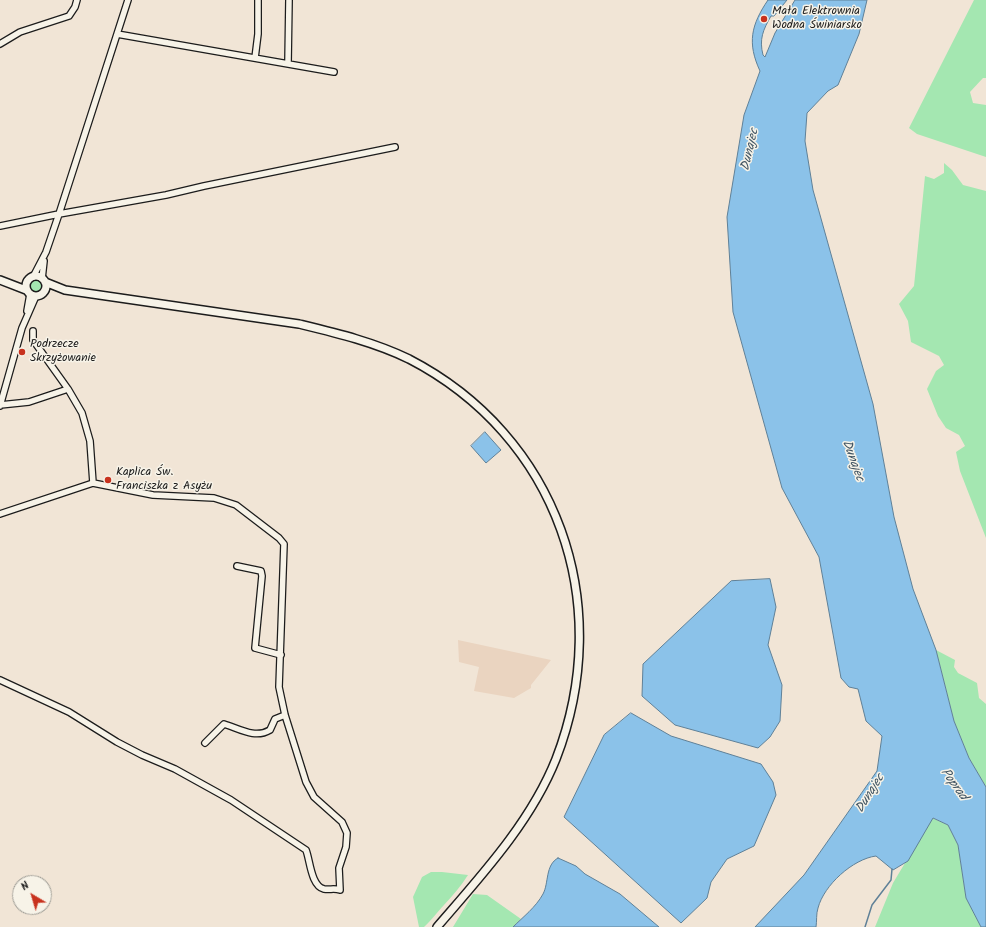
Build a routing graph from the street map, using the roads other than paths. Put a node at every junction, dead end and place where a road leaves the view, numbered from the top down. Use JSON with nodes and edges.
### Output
{"nodes":[{"id":1,"x":77,"y":0,"type":"edge"},
{"id":2,"x":128,"y":0,"type":"edge"},
{"id":3,"x":258,"y":0,"type":"edge"},
{"id":4,"x":289,"y":0,"type":"edge"},
{"id":5,"x":117,"y":34,"type":"junction"},
{"id":6,"x":0,"y":44,"type":"edge"},
{"id":7,"x":255,"y":58,"type":"junction"},
{"id":8,"x":288,"y":63,"type":"junction"},
{"id":9,"x":334,"y":72,"type":"dead end"},
{"id":10,"x":395,"y":147,"type":"dead end"},
{"id":11,"x":59,"y":214,"type":"junction"},
{"id":12,"x":0,"y":226,"type":"edge"},
{"id":13,"x":46,"y":252,"type":"junction"},
{"id":14,"x":31,"y":279,"type":"junction"},
{"id":15,"x":3,"y":280,"type":"edge"},
{"id":16,"x":43,"y":280,"type":"junction"},
{"id":17,"x":65,"y":290,"type":"junction"},
{"id":18,"x":44,"y":292,"type":"junction"},
{"id":19,"x":31,"y":293,"type":"junction"},
{"id":20,"x":33,"y":331,"type":"dead end"},
{"id":21,"x":68,"y":389,"type":"junction"},
{"id":22,"x":0,"y":405,"type":"edge"},
{"id":23,"x":92,"y":483,"type":"junction"},
{"id":24,"x":0,"y":514,"type":"edge"},
{"id":25,"x":237,"y":566,"type":"dead end"},
{"id":26,"x":281,"y":655,"type":"junction"},
{"id":27,"x":0,"y":680,"type":"edge"},
{"id":28,"x":285,"y":715,"type":"junction"},
{"id":29,"x":205,"y":743,"type":"dead end"},
{"id":30,"x":437,"y":927,"type":"edge"}],
"edges":[{"from":1,"to":6,"type":"street"},
{"from":2,"to":5,"type":"street"},
{"from":3,"to":7,"type":"street"},
{"from":4,"to":8,"type":"street"},
{"from":5,"to":7,"type":"street"},
{"from":5,"to":11,"type":"street"},
{"from":7,"to":8,"type":"street"},
{"from":8,"to":9,"type":"street"},
{"from":10,"to":11,"type":"street"},
{"from":11,"to":12,"type":"street"},
{"from":11,"to":13,"type":"street"},
{"from":13,"to":14,"type":"street"},
{"from":13,"to":16,"type":"street"},
{"from":14,"to":15,"type":"main road"},
{"from":14,"to":16,"type":"main road"},
{"from":14,"to":19,"type":"main road"},
{"from":15,"to":19,"type":"main road"},
{"from":16,"to":17,"type":"main road"},
{"from":16,"to":18,"type":"main road"},
{"from":17,"to":18,"type":"main road"},
{"from":17,"to":30,"type":"main road"},
{"from":18,"to":19,"type":"main road"},
{"from":19,"to":22,"type":"street"},
{"from":20,"to":21,"type":"street"},
{"from":21,"to":22,"type":"street"},
{"from":21,"to":23,"type":"street"},
{"from":23,"to":24,"type":"street"},
{"from":23,"to":26,"type":"street"},
{"from":25,"to":26,"type":"street"},
{"from":26,"to":28,"type":"street"},
{"from":27,"to":28,"type":"street"},
{"from":28,"to":29,"type":"street"}]}
